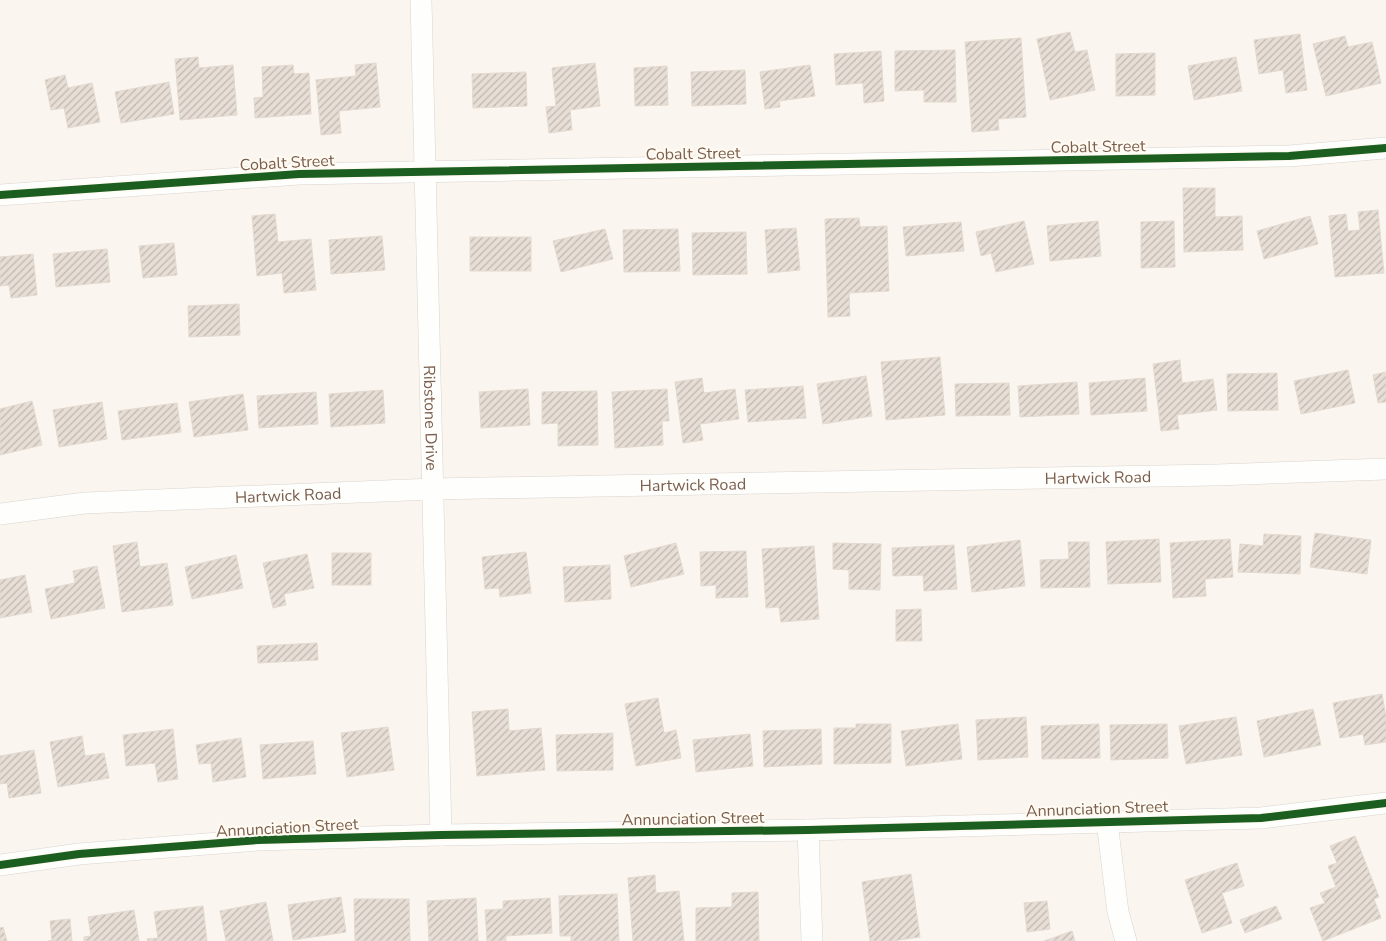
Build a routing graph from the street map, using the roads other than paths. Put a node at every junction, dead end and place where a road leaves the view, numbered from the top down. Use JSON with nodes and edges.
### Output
{"nodes":[{"id":1,"x":421,"y":0,"type":"edge"},
{"id":2,"x":1386,"y":148,"type":"edge"},
{"id":3,"x":425,"y":171,"type":"junction"},
{"id":4,"x":0,"y":195,"type":"edge"},
{"id":5,"x":1386,"y":469,"type":"edge"},
{"id":6,"x":433,"y":489,"type":"junction"},
{"id":7,"x":0,"y":514,"type":"edge"},
{"id":8,"x":1386,"y":803,"type":"edge"},
{"id":9,"x":1107,"y":822,"type":"junction"},
{"id":10,"x":808,"y":830,"type":"junction"},
{"id":11,"x":441,"y":835,"type":"junction"},
{"id":12,"x":0,"y":865,"type":"edge"},
{"id":13,"x":812,"y":941,"type":"edge"},
{"id":14,"x":1126,"y":941,"type":"edge"}],
"edges":[{"from":1,"to":3,"type":"street","name":"Ribstone Drive"},
{"from":2,"to":3,"type":"street","name":"Cobalt Street"},
{"from":3,"to":4,"type":"street","name":"Cobalt Street"},
{"from":3,"to":6,"type":"street","name":"Ribstone Drive"},
{"from":5,"to":6,"type":"street","name":"Hartwick Road"},
{"from":6,"to":7,"type":"street","name":"Hartwick Road"},
{"from":6,"to":11,"type":"street","name":"Ribstone Drive"},
{"from":8,"to":9,"type":"street","name":"Annunciation Street"},
{"from":9,"to":10,"type":"street","name":"Annunciation Street"},
{"from":9,"to":14,"type":"street"},
{"from":10,"to":11,"type":"street","name":"Annunciation Street"},
{"from":10,"to":13,"type":"street"},
{"from":11,"to":12,"type":"street","name":"Annunciation Street"}]}
